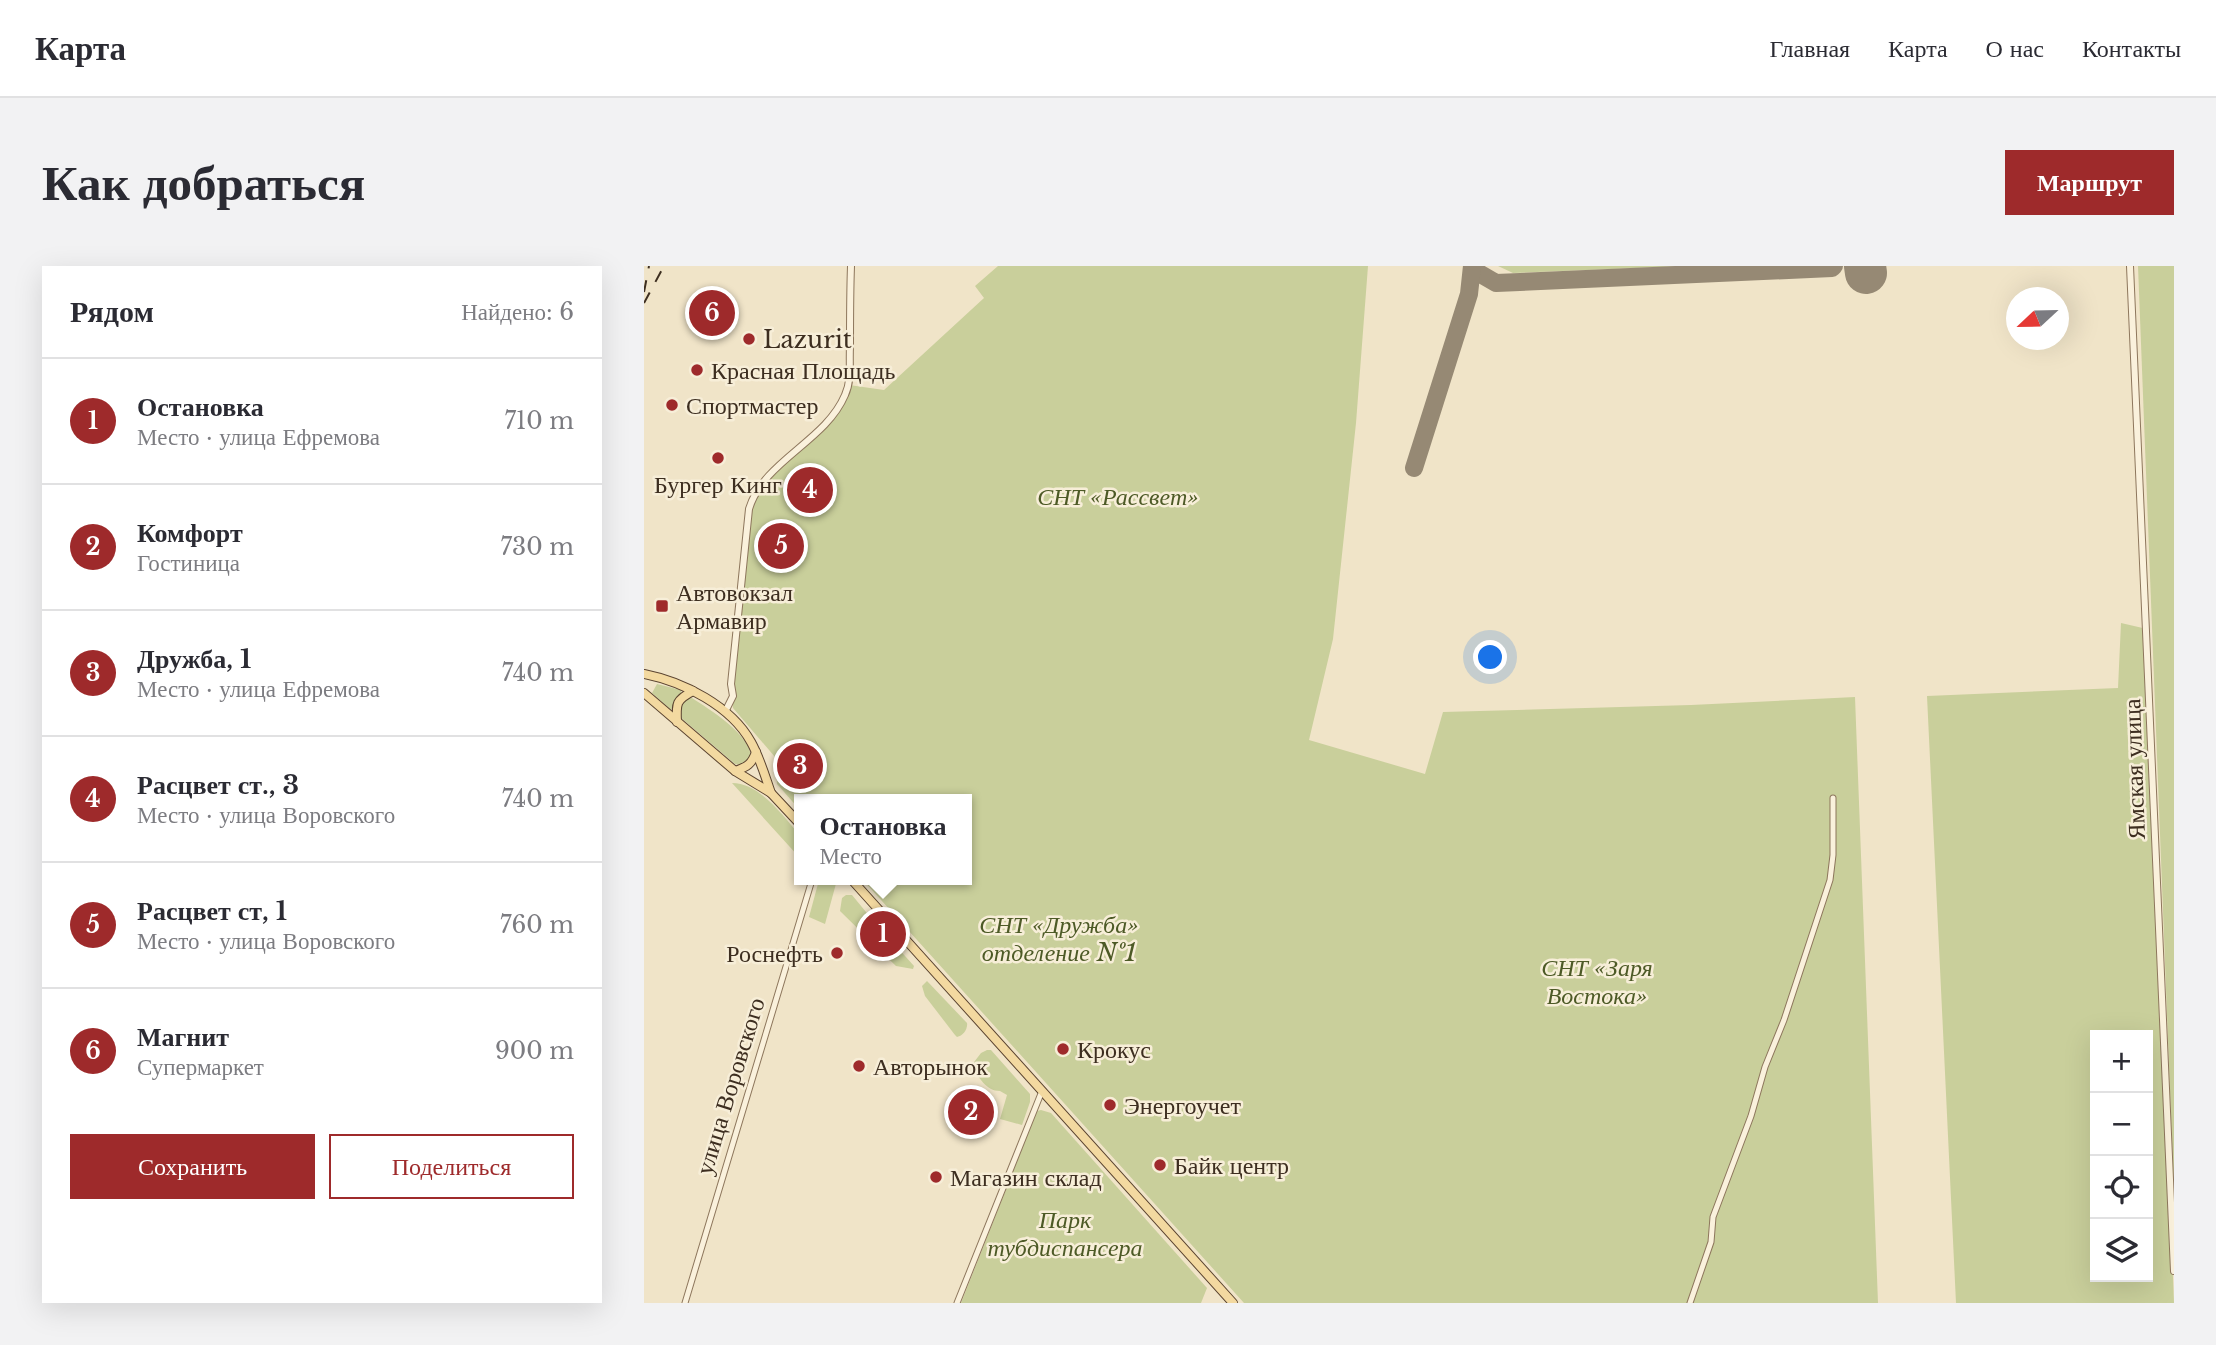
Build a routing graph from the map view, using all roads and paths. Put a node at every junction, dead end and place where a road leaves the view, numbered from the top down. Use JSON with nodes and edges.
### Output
{"nodes":[{"id":1,"x":851,"y":266,"type":"edge"},
{"id":2,"x":2130,"y":266,"type":"edge"},
{"id":3,"x":644,"y":674,"type":"edge"},
{"id":4,"x":693,"y":691,"type":"junction"},
{"id":5,"x":644,"y":693,"type":"edge"},
{"id":6,"x":725,"y":712,"type":"junction"},
{"id":7,"x":677,"y":722,"type":"junction"},
{"id":8,"x":756,"y":752,"type":"junction"},
{"id":9,"x":735,"y":771,"type":"junction"},
{"id":10,"x":771,"y":793,"type":"junction"},
{"id":11,"x":1833,"y":799,"type":"dead end"},
{"id":12,"x":794,"y":818,"type":"edge"},
{"id":13,"x":810,"y":885,"type":"edge"},
{"id":14,"x":857,"y":885,"type":"edge"},
{"id":15,"x":1042,"y":1091,"type":"junction"},
{"id":16,"x":2174,"y":1271,"type":"edge"},
{"id":17,"x":685,"y":1303,"type":"edge"},
{"id":18,"x":957,"y":1303,"type":"edge"},
{"id":19,"x":1233,"y":1303,"type":"edge"},
{"id":20,"x":1690,"y":1303,"type":"edge"}],
"edges":[{"from":1,"to":6,"type":"street"},
{"from":2,"to":16,"type":"street","name":"Ямская улица"},
{"from":3,"to":4,"type":"main road"},
{"from":4,"to":6,"type":"main road"},
{"from":4,"to":7,"type":"main road"},
{"from":5,"to":7,"type":"main road"},
{"from":6,"to":8,"type":"main road"},
{"from":7,"to":9,"type":"main road"},
{"from":8,"to":9,"type":"main road"},
{"from":8,"to":10,"type":"main road"},
{"from":9,"to":10,"type":"main road"},
{"from":10,"to":12,"type":"main road"},
{"from":11,"to":20,"type":"street"},
{"from":13,"to":17,"type":"street","name":"улица Воровского"},
{"from":14,"to":15,"type":"main road"},
{"from":15,"to":18,"type":"street"},
{"from":15,"to":19,"type":"main road"}]}
